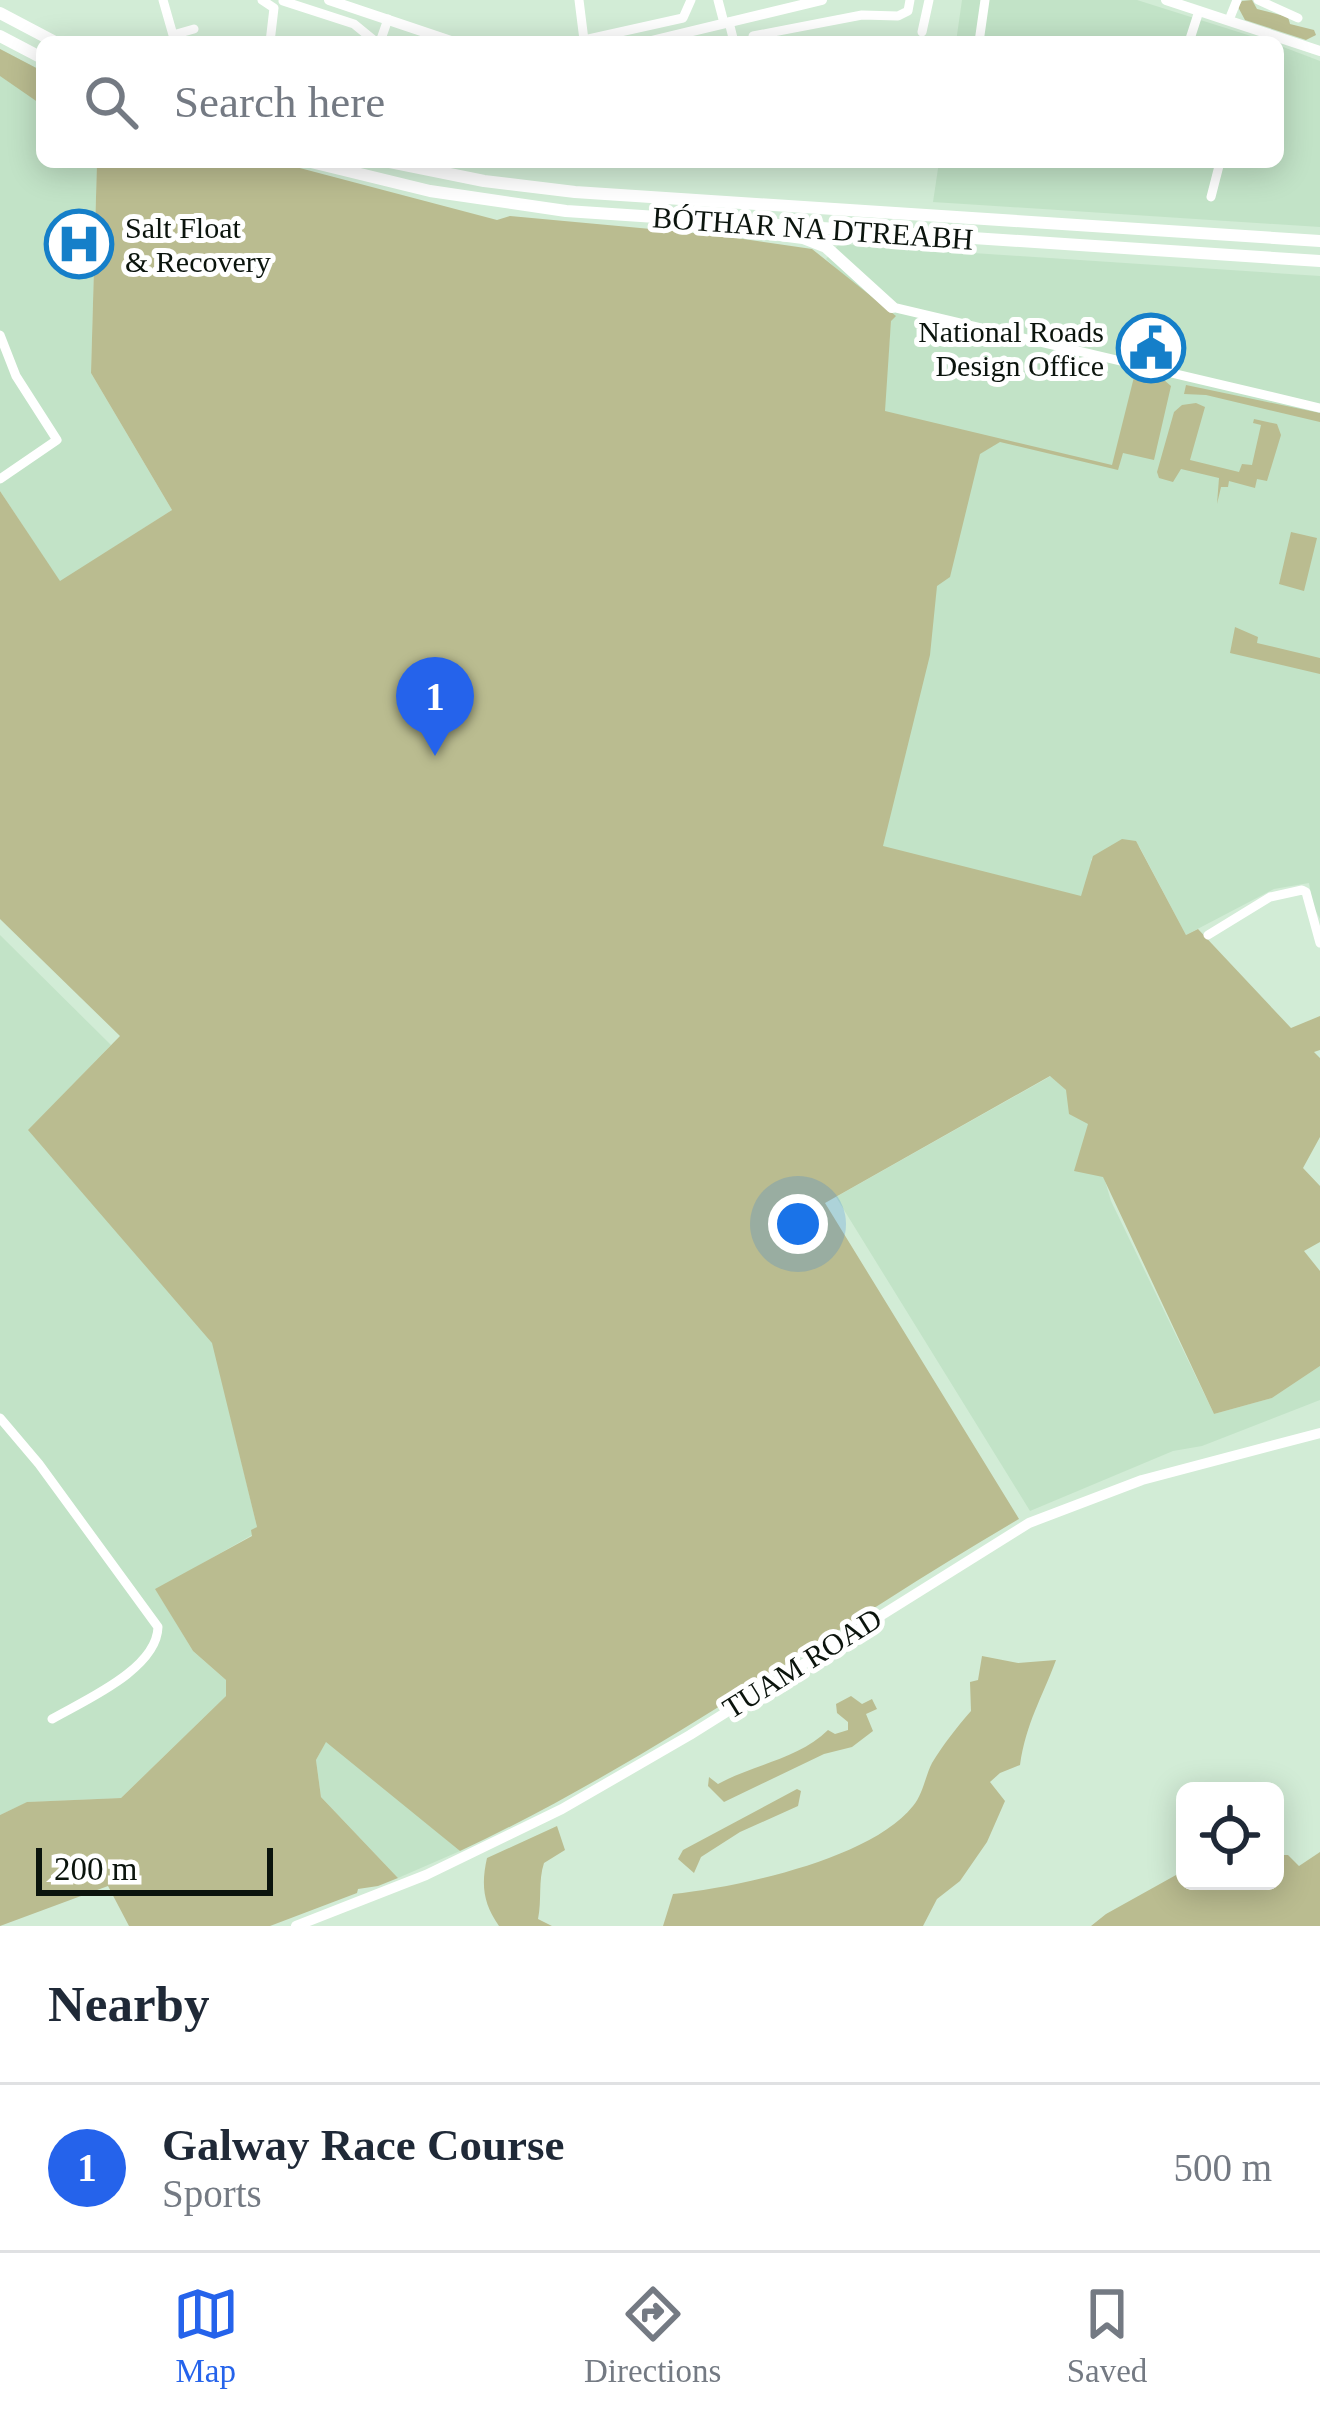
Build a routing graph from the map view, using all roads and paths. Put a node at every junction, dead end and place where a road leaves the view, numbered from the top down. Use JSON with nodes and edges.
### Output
{"nodes":[{"id":1,"x":163,"y":0,"type":"edge"},
{"id":2,"x":262,"y":0,"type":"edge"},
{"id":3,"x":329,"y":0,"type":"edge"},
{"id":4,"x":579,"y":0,"type":"edge"},
{"id":5,"x":691,"y":0,"type":"edge"},
{"id":6,"x":718,"y":0,"type":"edge"},
{"id":7,"x":929,"y":0,"type":"edge"},
{"id":8,"x":986,"y":0,"type":"edge"},
{"id":9,"x":1166,"y":0,"type":"edge"},
{"id":10,"x":1237,"y":0,"type":"edge"},
{"id":11,"x":1258,"y":0,"type":"edge"},
{"id":12,"x":283,"y":1,"type":"edge"},
{"id":13,"x":816,"y":1,"type":"edge"},
{"id":14,"x":909,"y":6,"type":"edge"},
{"id":15,"x":1199,"y":10,"type":"junction"},
{"id":16,"x":0,"y":13,"type":"edge"},
{"id":17,"x":925,"y":13,"type":"junction"},
{"id":18,"x":1298,"y":18,"type":"dead end"},
{"id":19,"x":388,"y":19,"type":"junction"},
{"id":20,"x":1228,"y":20,"type":"junction"},
{"id":21,"x":344,"y":21,"type":"junction"},
{"id":22,"x":727,"y":23,"type":"junction"},
{"id":23,"x":194,"y":29,"type":"dead end"},
{"id":24,"x":922,"y":32,"type":"dead end"},
{"id":25,"x":339,"y":34,"type":"dead end"},
{"id":26,"x":0,"y":36,"type":"edge"},
{"id":27,"x":44,"y":36,"type":"edge"},
{"id":28,"x":173,"y":36,"type":"edge"},
{"id":29,"x":178,"y":36,"type":"edge"},
{"id":30,"x":271,"y":36,"type":"edge"},
{"id":31,"x":368,"y":36,"type":"edge"},
{"id":32,"x":381,"y":36,"type":"edge"},
{"id":33,"x":437,"y":36,"type":"edge"},
{"id":34,"x":584,"y":36,"type":"edge"},
{"id":35,"x":602,"y":36,"type":"edge"},
{"id":36,"x":672,"y":36,"type":"edge"},
{"id":37,"x":732,"y":36,"type":"edge"},
{"id":38,"x":753,"y":36,"type":"dead end"},
{"id":39,"x":980,"y":36,"type":"edge"},
{"id":40,"x":1191,"y":36,"type":"edge"},
{"id":41,"x":1282,"y":36,"type":"edge"},
{"id":42,"x":1284,"y":37,"type":"edge"},
{"id":43,"x":1319,"y":47,"type":"edge"},
{"id":44,"x":36,"y":55,"type":"edge"},
{"id":45,"x":339,"y":168,"type":"edge"},
{"id":46,"x":420,"y":168,"type":"edge"},
{"id":47,"x":1218,"y":168,"type":"edge"},
{"id":48,"x":1211,"y":197,"type":"dead end"},
{"id":49,"x":709,"y":221,"type":"junction"},
{"id":50,"x":1320,"y":237,"type":"edge"},
{"id":51,"x":1320,"y":261,"type":"edge"},
{"id":52,"x":892,"y":308,"type":"joint"},
{"id":53,"x":0,"y":335,"type":"edge"},
{"id":54,"x":1320,"y":408,"type":"edge"},
{"id":55,"x":0,"y":479,"type":"edge"},
{"id":56,"x":1208,"y":935,"type":"dead end"},
{"id":57,"x":1320,"y":943,"type":"edge"},
{"id":58,"x":0,"y":1418,"type":"edge"},
{"id":59,"x":13,"y":1432,"type":"junction"},
{"id":60,"x":1320,"y":1433,"type":"edge"},
{"id":61,"x":0,"y":1443,"type":"edge"},
{"id":62,"x":52,"y":1719,"type":"dead end"},
{"id":63,"x":296,"y":1926,"type":"edge"}],
"edges":[{"from":1,"to":28,"type":"street"},
{"from":2,"to":30,"type":"street"},
{"from":3,"to":19,"type":"main road"},
{"from":4,"to":34,"type":"street"},
{"from":5,"to":35,"type":"street"},
{"from":6,"to":22,"type":"street"},
{"from":7,"to":17,"type":"street"},
{"from":8,"to":39,"type":"street"},
{"from":9,"to":15,"type":"main road"},
{"from":10,"to":20,"type":"street"},
{"from":11,"to":18,"type":"street"},
{"from":12,"to":21,"type":"street"},
{"from":13,"to":22,"type":"main road"},
{"from":14,"to":17,"type":"street"},
{"from":14,"to":38,"type":"street"},
{"from":15,"to":20,"type":"main road"},
{"from":15,"to":40,"type":"street"},
{"from":16,"to":27,"type":"highway"},
{"from":17,"to":24,"type":"street"},
{"from":19,"to":32,"type":"street"},
{"from":19,"to":33,"type":"main road"},
{"from":20,"to":41,"type":"main road"},
{"from":21,"to":25,"type":"street"},
{"from":21,"to":31,"type":"street"},
{"from":22,"to":36,"type":"main road"},
{"from":22,"to":37,"type":"street"},
{"from":23,"to":29,"type":"street"},
{"from":26,"to":44,"type":"highway"},
{"from":42,"to":43,"type":"main road"},
{"from":45,"to":49,"type":"highway","name":"BÓTHAR NA DTREABH"},
{"from":46,"to":50,"type":"highway","name":"BÓTHAR NA DTREABH"},
{"from":47,"to":48,"type":"street"},
{"from":49,"to":51,"type":"highway","name":"BÓTHAR NA DTREABH"},
{"from":49,"to":52,"type":"highway"},
{"from":52,"to":54,"type":"street"},
{"from":53,"to":55,"type":"street"},
{"from":56,"to":57,"type":"street"},
{"from":58,"to":59,"type":"street"},
{"from":59,"to":61,"type":"street"},
{"from":59,"to":62,"type":"street"},
{"from":60,"to":63,"type":"main road","name":"TUAM ROAD"}]}
